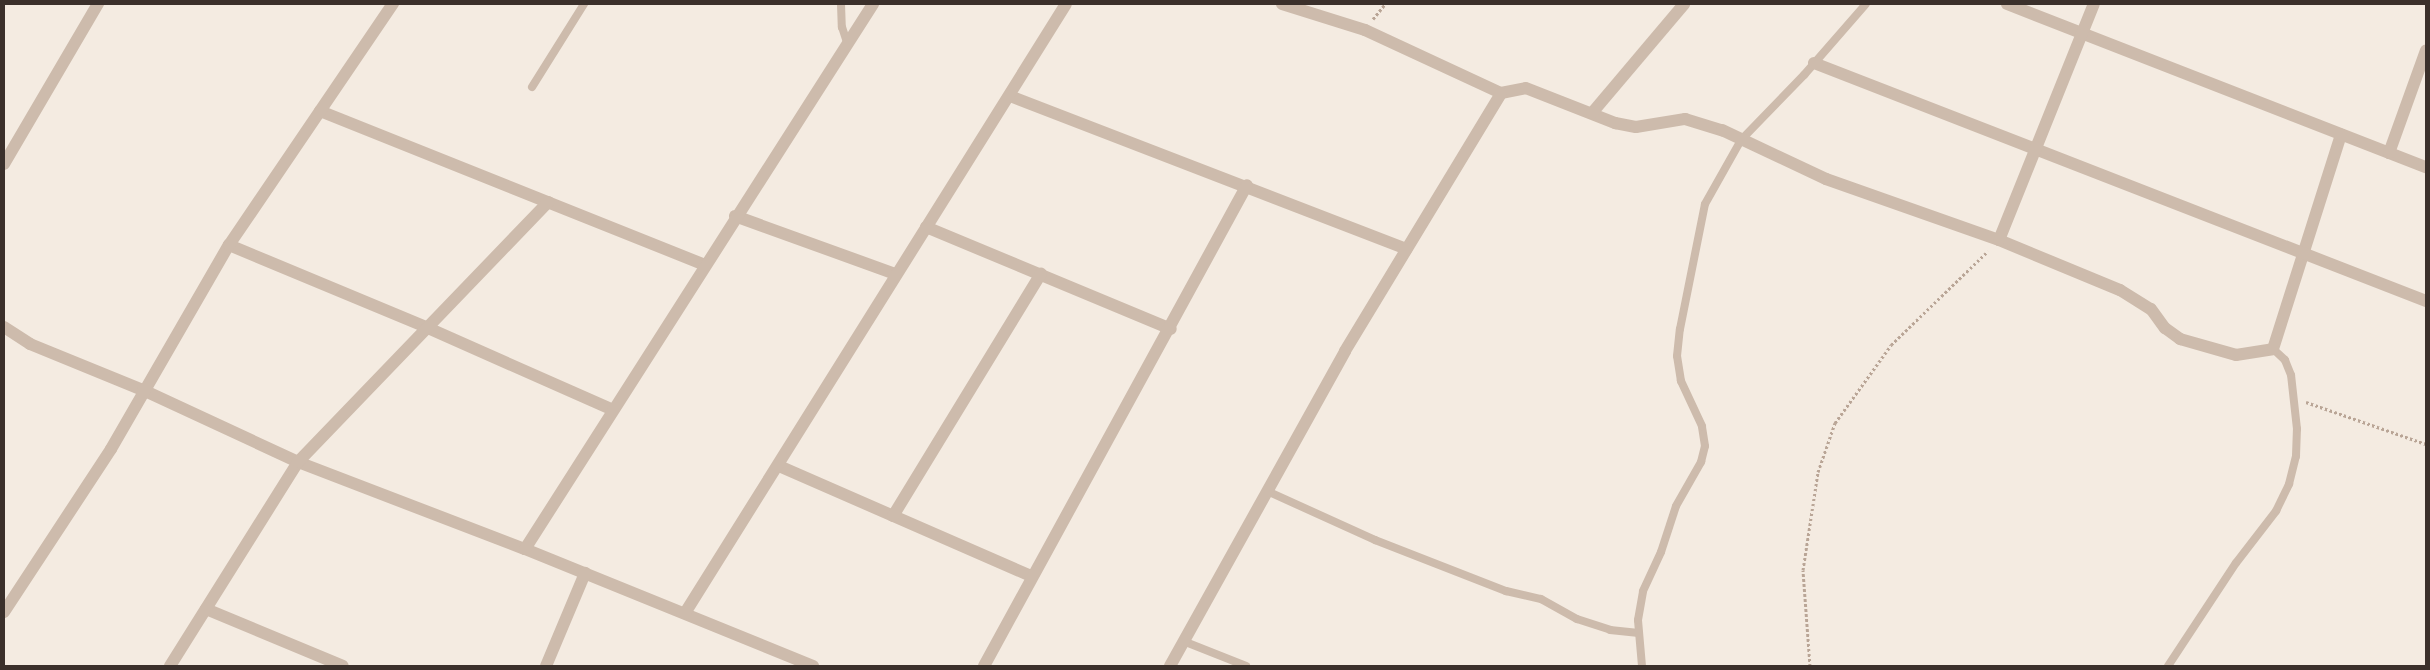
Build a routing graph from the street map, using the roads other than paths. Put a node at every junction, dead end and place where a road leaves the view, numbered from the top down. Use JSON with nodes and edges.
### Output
{"nodes":[{"id":1,"x":98,"y":4,"type":"edge"},
{"id":2,"x":392,"y":4,"type":"edge"},
{"id":3,"x":584,"y":4,"type":"edge"},
{"id":4,"x":841,"y":4,"type":"edge"},
{"id":5,"x":873,"y":4,"type":"edge"},
{"id":6,"x":1066,"y":4,"type":"edge"},
{"id":7,"x":1282,"y":4,"type":"edge"},
{"id":8,"x":1684,"y":4,"type":"edge"},
{"id":9,"x":1866,"y":4,"type":"edge"},
{"id":10,"x":2007,"y":4,"type":"edge"},
{"id":11,"x":2094,"y":4,"type":"edge"},
{"id":12,"x":2082,"y":33,"type":"junction"},
{"id":13,"x":848,"y":45,"type":"junction"},
{"id":14,"x":2426,"y":50,"type":"edge"},
{"id":15,"x":1814,"y":63,"type":"junction"},
{"id":16,"x":532,"y":87,"type":"dead end"},
{"id":17,"x":1501,"y":93,"type":"junction"},
{"id":18,"x":1010,"y":96,"type":"junction"},
{"id":19,"x":320,"y":111,"type":"junction"},
{"id":20,"x":1592,"y":113,"type":"junction"},
{"id":21,"x":2341,"y":135,"type":"junction"},
{"id":22,"x":1741,"y":140,"type":"junction"},
{"id":23,"x":9,"y":143,"type":"edge"},
{"id":24,"x":2033,"y":150,"type":"junction"},
{"id":25,"x":2389,"y":153,"type":"junction"},
{"id":26,"x":4,"y":164,"type":"edge"},
{"id":27,"x":2426,"y":168,"type":"edge"},
{"id":28,"x":1247,"y":185,"type":"junction"},
{"id":29,"x":548,"y":202,"type":"junction"},
{"id":30,"x":735,"y":216,"type":"junction"},
{"id":31,"x":926,"y":227,"type":"junction"},
{"id":32,"x":1999,"y":240,"type":"junction"},
{"id":33,"x":229,"y":245,"type":"junction"},
{"id":34,"x":1407,"y":249,"type":"junction"},
{"id":35,"x":2302,"y":254,"type":"junction"},
{"id":36,"x":704,"y":265,"type":"junction"},
{"id":37,"x":895,"y":274,"type":"junction"},
{"id":38,"x":1041,"y":274,"type":"junction"},
{"id":39,"x":2426,"y":301,"type":"edge"},
{"id":40,"x":4,"y":327,"type":"edge"},
{"id":41,"x":428,"y":328,"type":"junction"},
{"id":42,"x":1171,"y":329,"type":"junction"},
{"id":43,"x":2273,"y":349,"type":"junction"},
{"id":44,"x":143,"y":390,"type":"junction"},
{"id":45,"x":612,"y":410,"type":"junction"},
{"id":46,"x":298,"y":462,"type":"junction"},
{"id":47,"x":779,"y":466,"type":"junction"},
{"id":48,"x":1267,"y":491,"type":"junction"},
{"id":49,"x":893,"y":516,"type":"junction"},
{"id":50,"x":525,"y":549,"type":"junction"},
{"id":51,"x":585,"y":573,"type":"junction"},
{"id":52,"x":1031,"y":576,"type":"junction"},
{"id":53,"x":206,"y":610,"type":"junction"},
{"id":54,"x":4,"y":612,"type":"edge"},
{"id":55,"x":685,"y":613,"type":"junction"},
{"id":56,"x":1639,"y":633,"type":"junction"},
{"id":57,"x":1183,"y":641,"type":"junction"},
{"id":58,"x":170,"y":666,"type":"edge"},
{"id":59,"x":343,"y":666,"type":"edge"},
{"id":60,"x":546,"y":666,"type":"edge"},
{"id":61,"x":813,"y":666,"type":"edge"},
{"id":62,"x":984,"y":666,"type":"edge"},
{"id":63,"x":1170,"y":666,"type":"edge"},
{"id":64,"x":1246,"y":666,"type":"edge"},
{"id":65,"x":1642,"y":666,"type":"edge"},
{"id":66,"x":2168,"y":666,"type":"edge"}],
"edges":[{"from":1,"to":23,"type":"street"},
{"from":2,"to":19,"type":"street"},
{"from":3,"to":16,"type":"lane"},
{"from":4,"to":13,"type":"lane"},
{"from":5,"to":13,"type":"street"},
{"from":6,"to":18,"type":"street"},
{"from":7,"to":17,"type":"street"},
{"from":8,"to":20,"type":"street"},
{"from":9,"to":15,"type":"lane"},
{"from":10,"to":12,"type":"street"},
{"from":11,"to":12,"type":"street"},
{"from":12,"to":21,"type":"street"},
{"from":12,"to":24,"type":"street"},
{"from":13,"to":30,"type":"street"},
{"from":14,"to":25,"type":"street"},
{"from":15,"to":22,"type":"lane"},
{"from":15,"to":24,"type":"street"},
{"from":17,"to":20,"type":"street"},
{"from":17,"to":34,"type":"street"},
{"from":18,"to":28,"type":"street"},
{"from":18,"to":31,"type":"street"},
{"from":19,"to":29,"type":"street"},
{"from":19,"to":33,"type":"street"},
{"from":20,"to":22,"type":"street"},
{"from":21,"to":25,"type":"street"},
{"from":21,"to":35,"type":"street"},
{"from":22,"to":32,"type":"street"},
{"from":22,"to":56,"type":"lane"},
{"from":23,"to":26,"type":"street"},
{"from":24,"to":32,"type":"street"},
{"from":24,"to":35,"type":"street"},
{"from":25,"to":27,"type":"street"},
{"from":28,"to":34,"type":"street"},
{"from":28,"to":42,"type":"street"},
{"from":29,"to":36,"type":"street"},
{"from":29,"to":41,"type":"street"},
{"from":30,"to":36,"type":"street"},
{"from":30,"to":37,"type":"street"},
{"from":31,"to":37,"type":"street"},
{"from":31,"to":38,"type":"street"},
{"from":32,"to":43,"type":"street"},
{"from":33,"to":41,"type":"street"},
{"from":33,"to":44,"type":"street"},
{"from":34,"to":48,"type":"street"},
{"from":35,"to":39,"type":"street"},
{"from":35,"to":43,"type":"street"},
{"from":36,"to":45,"type":"street"},
{"from":37,"to":47,"type":"street"},
{"from":38,"to":42,"type":"street"},
{"from":38,"to":49,"type":"street"},
{"from":40,"to":44,"type":"street"},
{"from":41,"to":45,"type":"street"},
{"from":41,"to":46,"type":"street"},
{"from":42,"to":52,"type":"street"},
{"from":43,"to":66,"type":"lane"},
{"from":44,"to":46,"type":"street"},
{"from":44,"to":54,"type":"street"},
{"from":45,"to":50,"type":"street"},
{"from":46,"to":50,"type":"street"},
{"from":46,"to":53,"type":"street"},
{"from":47,"to":49,"type":"street"},
{"from":47,"to":55,"type":"street"},
{"from":48,"to":56,"type":"lane"},
{"from":48,"to":57,"type":"street"},
{"from":49,"to":52,"type":"street"},
{"from":50,"to":51,"type":"street"},
{"from":51,"to":55,"type":"street"},
{"from":51,"to":60,"type":"street"},
{"from":52,"to":62,"type":"street"},
{"from":53,"to":58,"type":"street"},
{"from":53,"to":59,"type":"street"},
{"from":55,"to":61,"type":"street"},
{"from":56,"to":65,"type":"lane"},
{"from":57,"to":63,"type":"street"},
{"from":57,"to":64,"type":"lane"}]}
